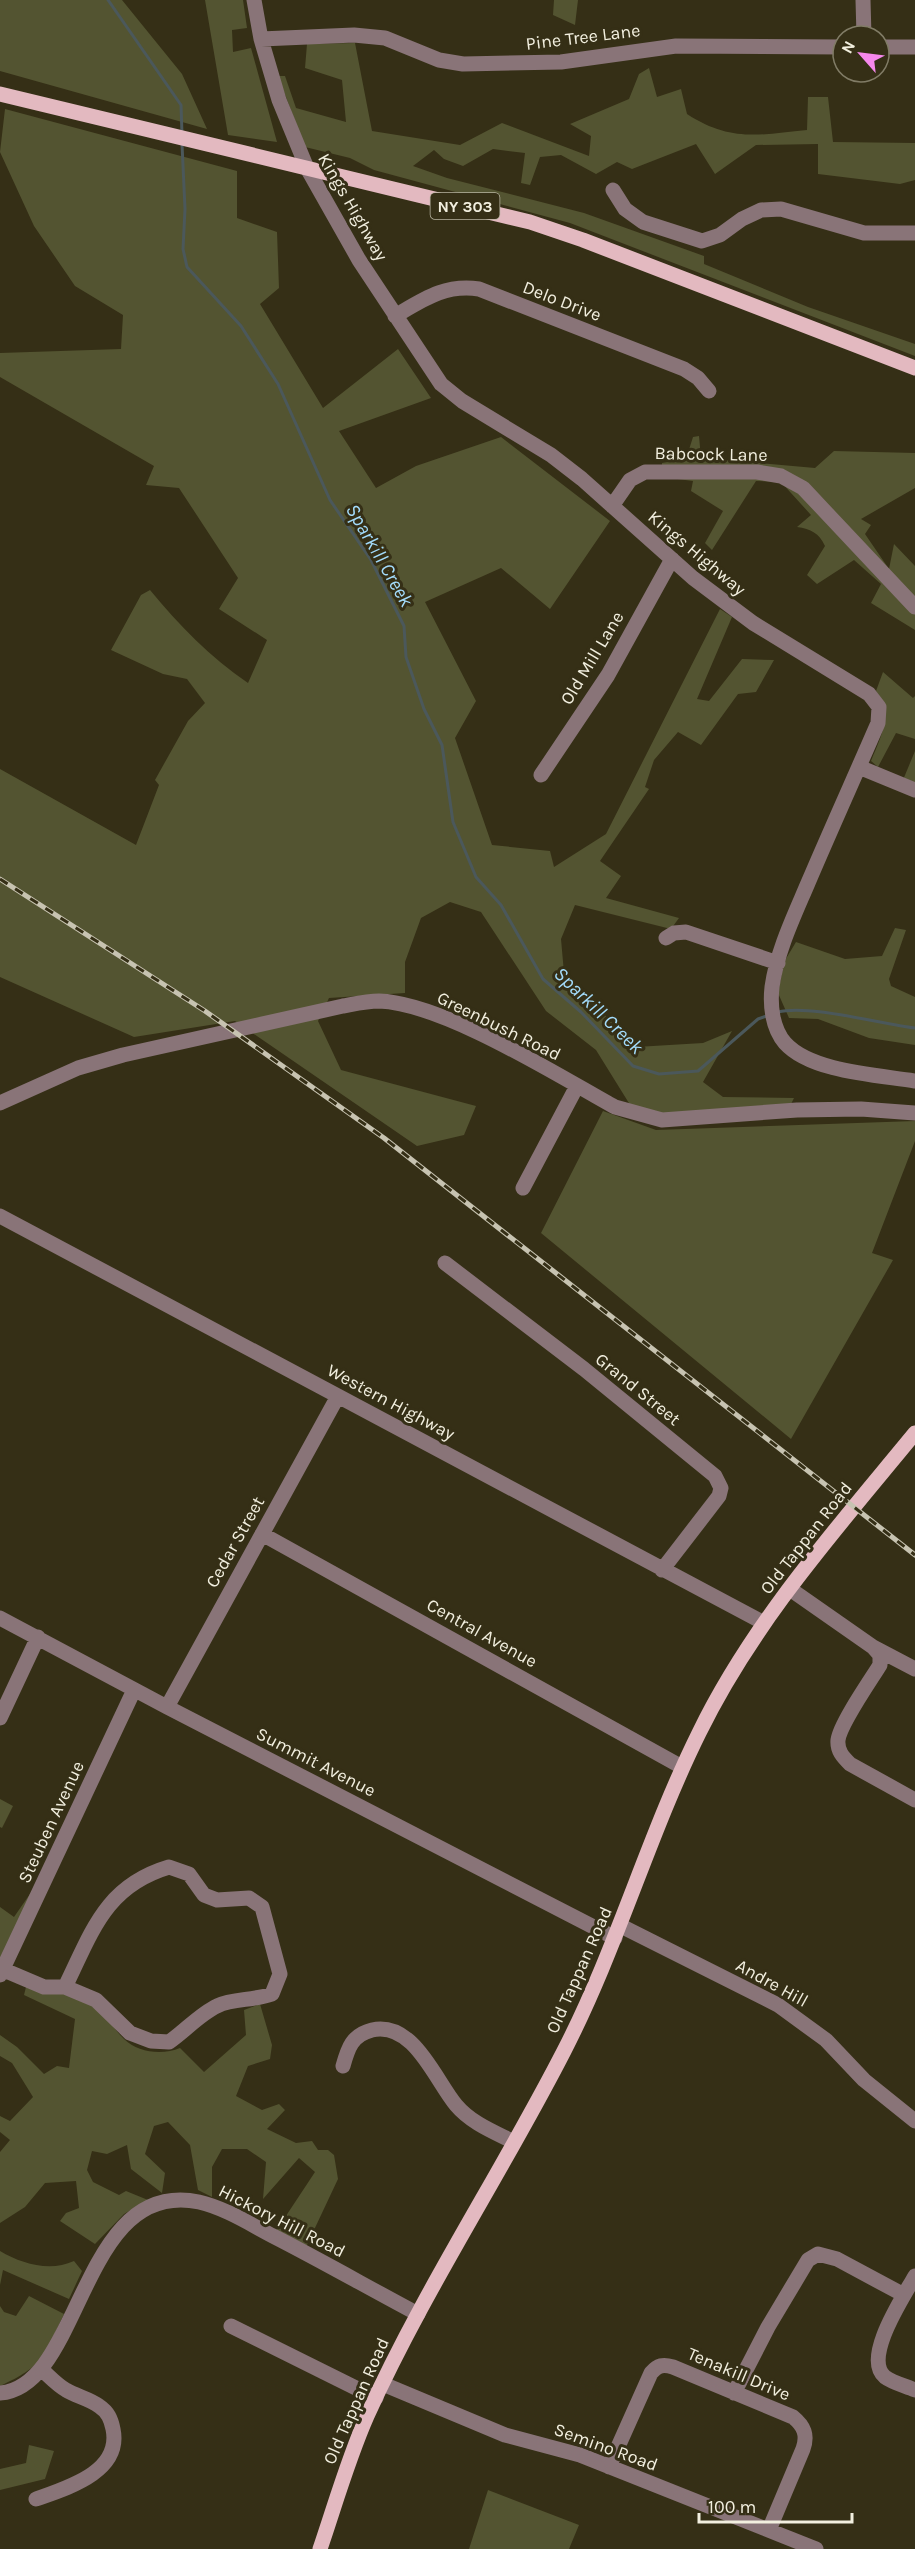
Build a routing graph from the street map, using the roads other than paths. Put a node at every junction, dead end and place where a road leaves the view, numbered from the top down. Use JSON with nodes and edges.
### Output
{"nodes":[{"id":1,"x":254,"y":0,"type":"edge"},
{"id":2,"x":863,"y":0,"type":"edge"},
{"id":3,"x":864,"y":24,"type":"edge"},
{"id":4,"x":261,"y":39,"type":"junction"},
{"id":5,"x":831,"y":47,"type":"edge"},
{"id":6,"x":891,"y":47,"type":"edge"},
{"id":7,"x":915,"y":47,"type":"edge"},
{"id":8,"x":0,"y":94,"type":"edge"},
{"id":9,"x":307,"y":168,"type":"junction"},
{"id":10,"x":613,"y":190,"type":"dead end"},
{"id":11,"x":915,"y":233,"type":"edge"},
{"id":12,"x":395,"y":316,"type":"junction"},
{"id":13,"x":915,"y":368,"type":"edge"},
{"id":14,"x":710,"y":391,"type":"dead end"},
{"id":15,"x":612,"y":506,"type":"junction"},
{"id":16,"x":672,"y":559,"type":"junction"},
{"id":17,"x":915,"y":607,"type":"edge"},
{"id":18,"x":858,"y":767,"type":"junction"},
{"id":19,"x":541,"y":775,"type":"dead end"},
{"id":20,"x":915,"y":790,"type":"edge"},
{"id":21,"x":666,"y":938,"type":"dead end"},
{"id":22,"x":778,"y":963,"type":"junction"},
{"id":23,"x":915,"y":1081,"type":"edge"},
{"id":24,"x":577,"y":1086,"type":"junction"},
{"id":25,"x":1,"y":1101,"type":"edge"},
{"id":26,"x":915,"y":1113,"type":"edge"},
{"id":27,"x":523,"y":1188,"type":"dead end"},
{"id":28,"x":0,"y":1216,"type":"edge"},
{"id":29,"x":445,"y":1263,"type":"dead end"},
{"id":30,"x":338,"y":1396,"type":"junction"},
{"id":31,"x":915,"y":1433,"type":"edge"},
{"id":32,"x":262,"y":1534,"type":"junction"},
{"id":33,"x":662,"y":1570,"type":"junction"},
{"id":34,"x":790,"y":1589,"type":"junction"},
{"id":35,"x":0,"y":1618,"type":"edge"},
{"id":36,"x":764,"y":1623,"type":"junction"},
{"id":37,"x":38,"y":1638,"type":"junction"},
{"id":38,"x":873,"y":1647,"type":"junction"},
{"id":39,"x":915,"y":1669,"type":"edge"},
{"id":40,"x":134,"y":1690,"type":"junction"},
{"id":41,"x":167,"y":1707,"type":"junction"},
{"id":42,"x":0,"y":1718,"type":"edge"},
{"id":43,"x":682,"y":1767,"type":"junction"},
{"id":44,"x":915,"y":1800,"type":"edge"},
{"id":45,"x":618,"y":1932,"type":"junction"},
{"id":46,"x":2,"y":1972,"type":"edge"},
{"id":47,"x":65,"y":1987,"type":"junction"},
{"id":48,"x":343,"y":2066,"type":"dead end"},
{"id":49,"x":915,"y":2121,"type":"edge"},
{"id":50,"x":514,"y":2142,"type":"junction"},
{"id":51,"x":915,"y":2276,"type":"edge"},
{"id":52,"x":904,"y":2295,"type":"junction"},
{"id":53,"x":418,"y":2314,"type":"junction"},
{"id":54,"x":231,"y":2326,"type":"dead end"},
{"id":55,"x":41,"y":2369,"type":"junction"},
{"id":56,"x":383,"y":2384,"type":"junction"},
{"id":57,"x":915,"y":2390,"type":"edge"},
{"id":58,"x":0,"y":2393,"type":"edge"},
{"id":59,"x":734,"y":2393,"type":"junction"},
{"id":60,"x":376,"y":2398,"type":"junction"},
{"id":61,"x":609,"y":2467,"type":"junction"},
{"id":62,"x":36,"y":2499,"type":"dead end"},
{"id":63,"x":769,"y":2530,"type":"junction"},
{"id":64,"x":320,"y":2549,"type":"edge"},
{"id":65,"x":816,"y":2549,"type":"edge"}],
"edges":[{"from":1,"to":4,"type":"street","name":"Kings Highway"},
{"from":2,"to":3,"type":"street"},
{"from":4,"to":5,"type":"street","name":"Pine Tree Lane"},
{"from":4,"to":9,"type":"street","name":"Kings Highway"},
{"from":6,"to":7,"type":"street"},
{"from":8,"to":9,"type":"main road","number":"NY 303"},
{"from":9,"to":12,"type":"street","name":"Kings Highway"},
{"from":9,"to":13,"type":"main road","number":"NY 303"},
{"from":10,"to":11,"type":"street"},
{"from":12,"to":14,"type":"street","name":"Delo Drive"},
{"from":12,"to":15,"type":"street","name":"Kings Highway"},
{"from":15,"to":16,"type":"street","name":"Kings Highway"},
{"from":15,"to":17,"type":"street","name":"Babcock Lane"},
{"from":16,"to":18,"type":"street","name":"Kings Highway"},
{"from":16,"to":19,"type":"street","name":"Old Mill Lane"},
{"from":18,"to":20,"type":"street"},
{"from":18,"to":22,"type":"street","name":"Kings Highway"},
{"from":21,"to":22,"type":"street"},
{"from":22,"to":23,"type":"street","name":"Kings Highway"},
{"from":24,"to":25,"type":"street","name":"Greenbush Road"},
{"from":24,"to":26,"type":"street","name":"Greenbush Road"},
{"from":24,"to":27,"type":"street"},
{"from":28,"to":30,"type":"street","name":"Western Highway"},
{"from":29,"to":33,"type":"street","name":"Grand Street"},
{"from":30,"to":32,"type":"street","name":"Cedar Street"},
{"from":30,"to":33,"type":"street","name":"Western Highway"},
{"from":31,"to":34,"type":"main road","name":"Old Tappan Road"},
{"from":32,"to":41,"type":"street","name":"Cedar Street"},
{"from":32,"to":43,"type":"street","name":"Central Avenue"},
{"from":33,"to":36,"type":"street","name":"Western Highway"},
{"from":34,"to":36,"type":"main road","name":"Old Tappan Road"},
{"from":34,"to":38,"type":"street"},
{"from":35,"to":37,"type":"street","name":"Summit Avenue"},
{"from":36,"to":43,"type":"main road","name":"Old Tappan Road"},
{"from":37,"to":40,"type":"street","name":"Summit Avenue"},
{"from":37,"to":42,"type":"street"},
{"from":38,"to":39,"type":"street"},
{"from":38,"to":44,"type":"street"},
{"from":40,"to":41,"type":"street","name":"Summit Avenue"},
{"from":40,"to":46,"type":"street","name":"Steuben Avenue"},
{"from":41,"to":45,"type":"street","name":"Summit Avenue"},
{"from":43,"to":45,"type":"main road","name":"Old Tappan Road"},
{"from":45,"to":49,"type":"street","name":"Andre Hill"},
{"from":45,"to":50,"type":"main road","name":"Old Tappan Road"},
{"from":46,"to":47,"type":"street"},
{"from":47,"to":47,"type":"street"},
{"from":48,"to":50,"type":"street"},
{"from":50,"to":53,"type":"main road","name":"Old Tappan Road"},
{"from":51,"to":52,"type":"street"},
{"from":52,"to":57,"type":"street"},
{"from":52,"to":59,"type":"street"},
{"from":53,"to":55,"type":"street","name":"Hickory Hill Road"},
{"from":53,"to":56,"type":"main road","name":"Old Tappan Road"},
{"from":54,"to":60,"type":"street"},
{"from":55,"to":58,"type":"street","name":"Hickory Hill Road"},
{"from":55,"to":62,"type":"street"},
{"from":56,"to":60,"type":"main road","name":"Old Tappan Road"},
{"from":56,"to":61,"type":"street","name":"Semino Road"},
{"from":59,"to":61,"type":"street","name":"Tenakill Drive"},
{"from":59,"to":63,"type":"street","name":"Tenakill Drive"},
{"from":60,"to":64,"type":"main road","name":"Old Tappan Road"},
{"from":61,"to":63,"type":"street","name":"Semino Road"},
{"from":63,"to":65,"type":"street","name":"Semino Road"}]}
